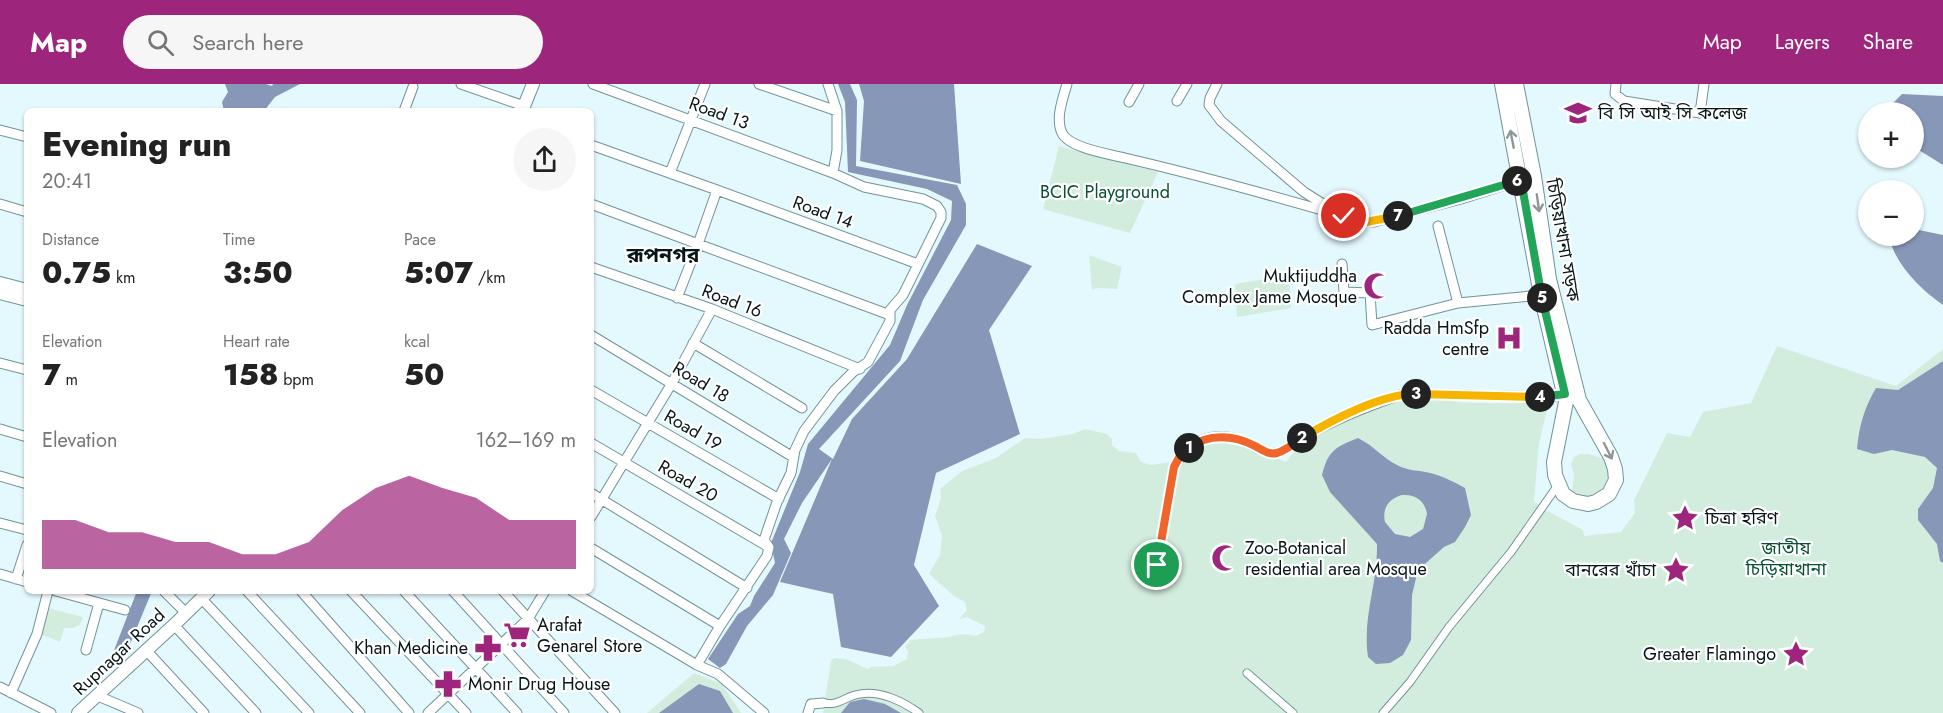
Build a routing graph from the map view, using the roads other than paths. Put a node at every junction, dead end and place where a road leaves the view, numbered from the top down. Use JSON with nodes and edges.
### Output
{"nodes":[{"id":1,"x":461,"y":84,"type":"edge"},
{"id":2,"x":533,"y":84,"type":"edge"},
{"id":3,"x":592,"y":84,"type":"edge"},
{"id":4,"x":705,"y":84,"type":"edge"},
{"id":5,"x":759,"y":84,"type":"edge"},
{"id":6,"x":828,"y":84,"type":"edge"},
{"id":7,"x":1067,"y":84,"type":"edge"},
{"id":8,"x":1139,"y":84,"type":"edge"},
{"id":9,"x":1187,"y":84,"type":"edge"},
{"id":10,"x":1216,"y":84,"type":"edge"},
{"id":11,"x":1502,"y":84,"type":"edge"},
{"id":12,"x":1516,"y":84,"type":"edge"},
{"id":13,"x":1616,"y":84,"type":"edge"},
{"id":14,"x":1704,"y":84,"type":"edge"},
{"id":15,"x":412,"y":87,"type":"dead end"},
{"id":16,"x":1177,"y":101,"type":"dead end"},
{"id":17,"x":1129,"y":102,"type":"dead end"},
{"id":18,"x":405,"y":108,"type":"edge"},
{"id":19,"x":523,"y":108,"type":"edge"},
{"id":20,"x":837,"y":111,"type":"junction"},
{"id":21,"x":691,"y":120,"type":"junction"},
{"id":22,"x":0,"y":130,"type":"edge"},
{"id":23,"x":24,"y":136,"type":"edge"},
{"id":24,"x":594,"y":146,"type":"edge"},
{"id":25,"x":670,"y":173,"type":"junction"},
{"id":26,"x":833,"y":173,"type":"junction"},
{"id":27,"x":1528,"y":178,"type":"junction"},
{"id":28,"x":717,"y":190,"type":"junction"},
{"id":29,"x":0,"y":204,"type":"edge"},
{"id":30,"x":594,"y":205,"type":"edge"},
{"id":31,"x":24,"y":211,"type":"edge"},
{"id":32,"x":1354,"y":220,"type":"junction"},
{"id":33,"x":1438,"y":226,"type":"dead end"},
{"id":34,"x":698,"y":244,"type":"junction"},
{"id":35,"x":918,"y":264,"type":"junction"},
{"id":36,"x":1342,"y":264,"type":"dead end"},
{"id":37,"x":594,"y":268,"type":"edge"},
{"id":38,"x":0,"y":283,"type":"edge"},
{"id":39,"x":24,"y":289,"type":"edge"},
{"id":40,"x":0,"y":293,"type":"edge"},
{"id":41,"x":1541,"y":295,"type":"junction"},
{"id":42,"x":677,"y":297,"type":"junction"},
{"id":43,"x":24,"y":299,"type":"edge"},
{"id":44,"x":1458,"y":303,"type":"junction"},
{"id":45,"x":712,"y":309,"type":"junction"},
{"id":46,"x":890,"y":315,"type":"junction"},
{"id":47,"x":594,"y":337,"type":"edge"},
{"id":48,"x":693,"y":343,"type":"junction"},
{"id":49,"x":0,"y":363,"type":"edge"},
{"id":50,"x":24,"y":369,"type":"edge"},
{"id":51,"x":860,"y":369,"type":"junction"},
{"id":52,"x":672,"y":383,"type":"junction"},
{"id":53,"x":594,"y":392,"type":"edge"},
{"id":54,"x":1570,"y":399,"type":"junction"},
{"id":55,"x":801,"y":408,"type":"dead end"},
{"id":56,"x":646,"y":422,"type":"junction"},
{"id":57,"x":0,"y":429,"type":"edge"},
{"id":58,"x":24,"y":436,"type":"edge"},
{"id":59,"x":594,"y":445,"type":"edge"},
{"id":60,"x":793,"y":457,"type":"junction"},
{"id":61,"x":623,"y":462,"type":"junction"},
{"id":62,"x":0,"y":477,"type":"edge"},
{"id":63,"x":24,"y":483,"type":"edge"},
{"id":64,"x":1558,"y":485,"type":"junction"},
{"id":65,"x":594,"y":495,"type":"edge"},
{"id":66,"x":602,"y":499,"type":"junction"},
{"id":67,"x":779,"y":499,"type":"junction"},
{"id":68,"x":594,"y":512,"type":"edge"},
{"id":69,"x":0,"y":523,"type":"edge"},
{"id":70,"x":24,"y":529,"type":"edge"},
{"id":71,"x":769,"y":547,"type":"junction"},
{"id":72,"x":594,"y":550,"type":"edge"},
{"id":73,"x":24,"y":554,"type":"edge"},
{"id":74,"x":1157,"y":565,"type":"dead end"},
{"id":75,"x":0,"y":573,"type":"edge"},
{"id":76,"x":16,"y":579,"type":"junction"},
{"id":77,"x":24,"y":581,"type":"edge"},
{"id":78,"x":747,"y":588,"type":"junction"},
{"id":79,"x":47,"y":594,"type":"edge"},
{"id":80,"x":67,"y":594,"type":"edge"},
{"id":81,"x":168,"y":594,"type":"edge"},
{"id":82,"x":250,"y":594,"type":"edge"},
{"id":83,"x":304,"y":594,"type":"edge"},
{"id":84,"x":354,"y":594,"type":"edge"},
{"id":85,"x":407,"y":594,"type":"edge"},
{"id":86,"x":456,"y":594,"type":"edge"},
{"id":87,"x":506,"y":594,"type":"edge"},
{"id":88,"x":543,"y":594,"type":"edge"},
{"id":89,"x":577,"y":594,"type":"edge"},
{"id":90,"x":205,"y":595,"type":"edge"},
{"id":91,"x":99,"y":603,"type":"junction"},
{"id":92,"x":125,"y":610,"type":"dead end"},
{"id":93,"x":186,"y":613,"type":"junction"},
{"id":94,"x":528,"y":619,"type":"junction"},
{"id":95,"x":174,"y":625,"type":"junction"},
{"id":96,"x":720,"y":626,"type":"junction"},
{"id":97,"x":502,"y":644,"type":"junction"},
{"id":98,"x":146,"y":650,"type":"junction"},
{"id":99,"x":86,"y":651,"type":"dead end"},
{"id":100,"x":697,"y":665,"type":"junction"},
{"id":101,"x":477,"y":668,"type":"junction"},
{"id":102,"x":1247,"y":674,"type":"dead end"},
{"id":103,"x":0,"y":687,"type":"edge"},
{"id":104,"x":11,"y":693,"type":"junction"},
{"id":105,"x":448,"y":693,"type":"junction"},
{"id":106,"x":98,"y":696,"type":"junction"},
{"id":107,"x":823,"y":703,"type":"joint"},
{"id":108,"x":51,"y":713,"type":"edge"},
{"id":109,"x":78,"y":713,"type":"edge"},
{"id":110,"x":138,"y":713,"type":"edge"},
{"id":111,"x":204,"y":713,"type":"edge"},
{"id":112,"x":256,"y":713,"type":"edge"},
{"id":113,"x":309,"y":713,"type":"edge"},
{"id":114,"x":360,"y":713,"type":"edge"},
{"id":115,"x":409,"y":713,"type":"edge"},
{"id":116,"x":428,"y":713,"type":"edge"},
{"id":117,"x":466,"y":713,"type":"edge"},
{"id":118,"x":517,"y":713,"type":"edge"},
{"id":119,"x":564,"y":713,"type":"edge"},
{"id":120,"x":615,"y":713,"type":"edge"},
{"id":121,"x":764,"y":713,"type":"edge"},
{"id":122,"x":808,"y":713,"type":"edge"},
{"id":123,"x":919,"y":713,"type":"edge"},
{"id":124,"x":1293,"y":713,"type":"edge"},
{"id":125,"x":1383,"y":713,"type":"edge"}],
"edges":[{"from":1,"to":19,"type":"street"},
{"from":2,"to":19,"type":"street"},
{"from":3,"to":21,"type":"street","name":"Road 13"},
{"from":4,"to":21,"type":"street"},
{"from":5,"to":20,"type":"street"},
{"from":6,"to":20,"type":"street"},
{"from":7,"to":32,"type":"street"},
{"from":8,"to":17,"type":"street"},
{"from":9,"to":16,"type":"street"},
{"from":10,"to":32,"type":"street"},
{"from":27,"to":11,"type":"main road","name":"চিড়িয়াখানা সড়ক","one_way":true},
{"from":12,"to":27,"type":"main road","name":"চিড়িয়াখানা সড়ক"},
{"from":13,"to":14,"type":"street"},
{"from":15,"to":18,"type":"street"},
{"from":20,"to":26,"type":"street"},
{"from":21,"to":25,"type":"street"},
{"from":21,"to":26,"type":"street","name":"Road 13"},
{"from":22,"to":23,"type":"street"},
{"from":24,"to":25,"type":"street"},
{"from":25,"to":28,"type":"street","name":"Road 14"},
{"from":26,"to":35,"type":"street","name":"Road 13"},
{"from":27,"to":32,"type":"street"},
{"from":27,"to":41,"type":"main road","name":"চিড়িয়াখানা সড়ক"},
{"from":27,"to":54,"type":"main road","name":"চিড়িয়াখানা সড়ক","one_way":true},
{"from":28,"to":34,"type":"street"},
{"from":28,"to":35,"type":"street","name":"Road 14"},
{"from":29,"to":31,"type":"street"},
{"from":30,"to":34,"type":"street"},
{"from":33,"to":44,"type":"street"},
{"from":34,"to":42,"type":"street"},
{"from":34,"to":46,"type":"street"},
{"from":35,"to":46,"type":"street"},
{"from":36,"to":44,"type":"street"},
{"from":37,"to":42,"type":"street","name":"Road 16"},
{"from":38,"to":39,"type":"street"},
{"from":40,"to":43,"type":"street"},
{"from":41,"to":44,"type":"street"},
{"from":41,"to":54,"type":"main road","name":"চিড়িয়াখানা সড়ক"},
{"from":42,"to":45,"type":"street","name":"Road 16"},
{"from":45,"to":48,"type":"street"},
{"from":45,"to":51,"type":"street","name":"Road 16"},
{"from":46,"to":51,"type":"street"},
{"from":47,"to":52,"type":"street","name":"Road 18"},
{"from":48,"to":52,"type":"street"},
{"from":48,"to":55,"type":"street"},
{"from":49,"to":50,"type":"street"},
{"from":51,"to":60,"type":"street"},
{"from":52,"to":56,"type":"street"},
{"from":52,"to":60,"type":"street","name":"Road 18"},
{"from":53,"to":56,"type":"street","name":"Road 19"},
{"from":54,"to":64,"type":"main road","name":"চিড়িয়াখানা সড়ক"},
{"from":54,"to":64,"type":"main road","name":"চিড়িয়াখানা সড়ক","one_way":true},
{"from":54,"to":74,"type":"street"},
{"from":56,"to":61,"type":"street"},
{"from":56,"to":67,"type":"street","name":"Road 19"},
{"from":57,"to":58,"type":"street"},
{"from":59,"to":61,"type":"street","name":"Road 20"},
{"from":60,"to":67,"type":"street"},
{"from":61,"to":66,"type":"street"},
{"from":61,"to":71,"type":"street","name":"Road 20"},
{"from":62,"to":63,"type":"street"},
{"from":64,"to":125,"type":"street"},
{"from":65,"to":66,"type":"street"},
{"from":66,"to":68,"type":"street"},
{"from":66,"to":78,"type":"street"},
{"from":67,"to":71,"type":"street"},
{"from":69,"to":70,"type":"street"},
{"from":71,"to":78,"type":"street"},
{"from":72,"to":96,"type":"street"},
{"from":73,"to":76,"type":"street"},
{"from":75,"to":76,"type":"street"},
{"from":76,"to":77,"type":"street"},
{"from":78,"to":96,"type":"street"},
{"from":79,"to":104,"type":"street"},
{"from":80,"to":91,"type":"street"},
{"from":81,"to":93,"type":"street"},
{"from":82,"to":114,"type":"street"},
{"from":83,"to":115,"type":"street"},
{"from":84,"to":105,"type":"street"},
{"from":85,"to":101,"type":"street"},
{"from":86,"to":97,"type":"street"},
{"from":87,"to":94,"type":"street"},
{"from":88,"to":94,"type":"street"},
{"from":89,"to":100,"type":"street"},
{"from":90,"to":93,"type":"street","name":"Rupnagar Road"},
{"from":90,"to":113,"type":"street"},
{"from":91,"to":92,"type":"street"},
{"from":91,"to":99,"type":"street"},
{"from":93,"to":95,"type":"street","name":"Rupnagar Road"},
{"from":94,"to":97,"type":"street"},
{"from":94,"to":120,"type":"street"},
{"from":95,"to":98,"type":"street","name":"Rupnagar Road"},
{"from":95,"to":112,"type":"street"},
{"from":96,"to":100,"type":"street"},
{"from":97,"to":101,"type":"street"},
{"from":97,"to":119,"type":"street"},
{"from":98,"to":106,"type":"street","name":"Rupnagar Road"},
{"from":98,"to":111,"type":"street"},
{"from":100,"to":121,"type":"street"},
{"from":101,"to":105,"type":"street"},
{"from":101,"to":118,"type":"street"},
{"from":102,"to":124,"type":"street"},
{"from":103,"to":104,"type":"street"},
{"from":104,"to":108,"type":"street"},
{"from":105,"to":116,"type":"street"},
{"from":105,"to":117,"type":"street"},
{"from":106,"to":109,"type":"street","name":"Rupnagar Road"},
{"from":106,"to":110,"type":"street"},
{"from":107,"to":122,"type":"street"},
{"from":107,"to":123,"type":"street"}]}
